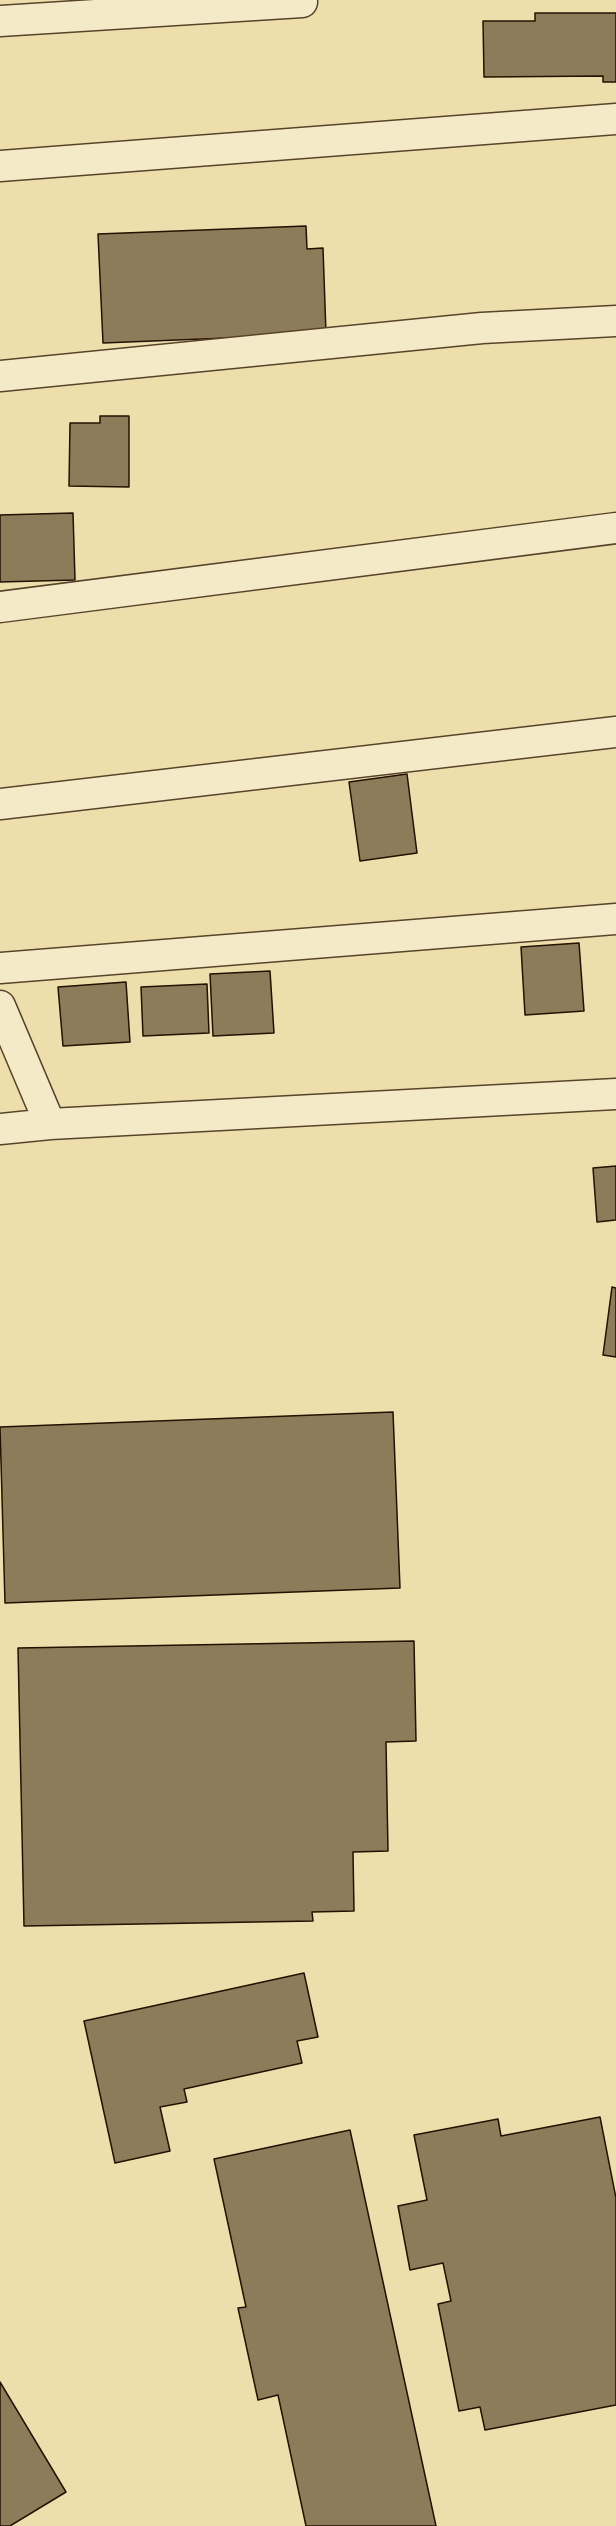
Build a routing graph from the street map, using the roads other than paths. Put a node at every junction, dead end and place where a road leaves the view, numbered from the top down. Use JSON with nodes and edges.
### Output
{"nodes":[{"id":1,"x":302,"y":2,"type":"dead end"},
{"id":2,"x":0,"y":21,"type":"edge"},
{"id":3,"x":616,"y":119,"type":"edge"},
{"id":4,"x":0,"y":166,"type":"edge"},
{"id":5,"x":616,"y":321,"type":"edge"},
{"id":6,"x":0,"y":376,"type":"edge"},
{"id":7,"x":616,"y":528,"type":"edge"},
{"id":8,"x":0,"y":607,"type":"edge"},
{"id":9,"x":616,"y":732,"type":"edge"},
{"id":10,"x":0,"y":804,"type":"edge"},
{"id":11,"x":616,"y":919,"type":"edge"},
{"id":12,"x":0,"y":968,"type":"edge"},
{"id":13,"x":0,"y":1006,"type":"edge"},
{"id":14,"x":616,"y":1094,"type":"edge"},
{"id":15,"x":50,"y":1124,"type":"junction"},
{"id":16,"x":0,"y":1129,"type":"edge"}],
"edges":[{"from":1,"to":2,"type":"street"},
{"from":3,"to":4,"type":"street"},
{"from":5,"to":6,"type":"street"},
{"from":7,"to":8,"type":"street"},
{"from":9,"to":10,"type":"street"},
{"from":11,"to":12,"type":"street"},
{"from":13,"to":15,"type":"street"},
{"from":14,"to":15,"type":"street"},
{"from":15,"to":16,"type":"street"}]}
